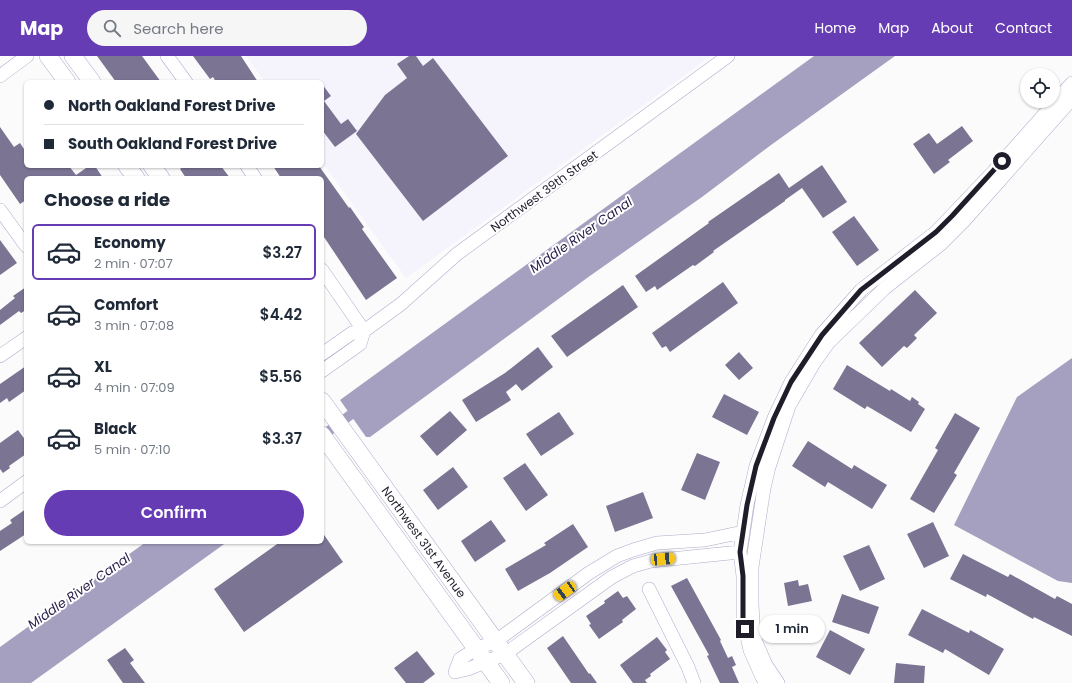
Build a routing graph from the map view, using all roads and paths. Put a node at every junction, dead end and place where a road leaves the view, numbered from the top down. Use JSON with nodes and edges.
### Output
{"nodes":[{"id":1,"x":27,"y":56,"type":"edge"},
{"id":2,"x":48,"y":56,"type":"edge"},
{"id":3,"x":73,"y":56,"type":"edge"},
{"id":4,"x":167,"y":56,"type":"edge"},
{"id":5,"x":728,"y":56,"type":"edge"},
{"id":6,"x":0,"y":76,"type":"edge"},
{"id":7,"x":66,"y":80,"type":"edge"},
{"id":8,"x":91,"y":80,"type":"edge"},
{"id":9,"x":185,"y":80,"type":"edge"},
{"id":10,"x":1072,"y":83,"type":"edge"},
{"id":11,"x":1072,"y":99,"type":"edge"},
{"id":12,"x":1,"y":212,"type":"edge"},
{"id":13,"x":24,"y":243,"type":"edge"},
{"id":14,"x":324,"y":273,"type":"edge"},
{"id":15,"x":364,"y":331,"type":"junction"},
{"id":16,"x":24,"y":339,"type":"edge"},
{"id":17,"x":324,"y":353,"type":"edge"},
{"id":18,"x":0,"y":356,"type":"edge"},
{"id":19,"x":324,"y":370,"type":"edge"},
{"id":20,"x":324,"y":403,"type":"edge"},
{"id":21,"x":324,"y":438,"type":"edge"},
{"id":22,"x":24,"y":483,"type":"edge"},
{"id":23,"x":0,"y":501,"type":"edge"},
{"id":24,"x":743,"y":532,"type":"junction"},
{"id":25,"x":740,"y":552,"type":"junction"},
{"id":26,"x":649,"y":589,"type":"dead end"},
{"id":27,"x":500,"y":647,"type":"junction"},
{"id":28,"x":481,"y":656,"type":"junction"},
{"id":29,"x":501,"y":683,"type":"edge"},
{"id":30,"x":526,"y":683,"type":"edge"},
{"id":31,"x":694,"y":683,"type":"edge"},
{"id":32,"x":766,"y":683,"type":"edge"},
{"id":33,"x":778,"y":683,"type":"edge"}],
"edges":[{"from":1,"to":6,"type":"street"},
{"from":2,"to":7,"type":"main road"},
{"from":3,"to":8,"type":"main road"},
{"from":4,"to":9,"type":"street"},
{"from":5,"to":15,"type":"street","name":"Northwest 39th Street"},
{"from":10,"to":24,"type":"street"},
{"from":11,"to":33,"type":"street"},
{"from":12,"to":13,"type":"street"},
{"from":14,"to":15,"type":"street"},
{"from":15,"to":17,"type":"street","name":"Northwest 39th Street"},
{"from":15,"to":19,"type":"street","name":"Northwest 39th Street"},
{"from":16,"to":18,"type":"street"},
{"from":20,"to":27,"type":"main road","name":"Northwest 31st Avenue"},
{"from":21,"to":28,"type":"main road","name":"Northwest 31st Avenue"},
{"from":22,"to":23,"type":"street"},
{"from":24,"to":25,"type":"street"},
{"from":24,"to":27,"type":"street"},
{"from":25,"to":27,"type":"street"},
{"from":25,"to":32,"type":"street"},
{"from":26,"to":31,"type":"street"},
{"from":27,"to":28,"type":"street"},
{"from":27,"to":30,"type":"main road","name":"Northwest 31st Avenue"},
{"from":28,"to":29,"type":"main road","name":"Northwest 31st Avenue"}]}
